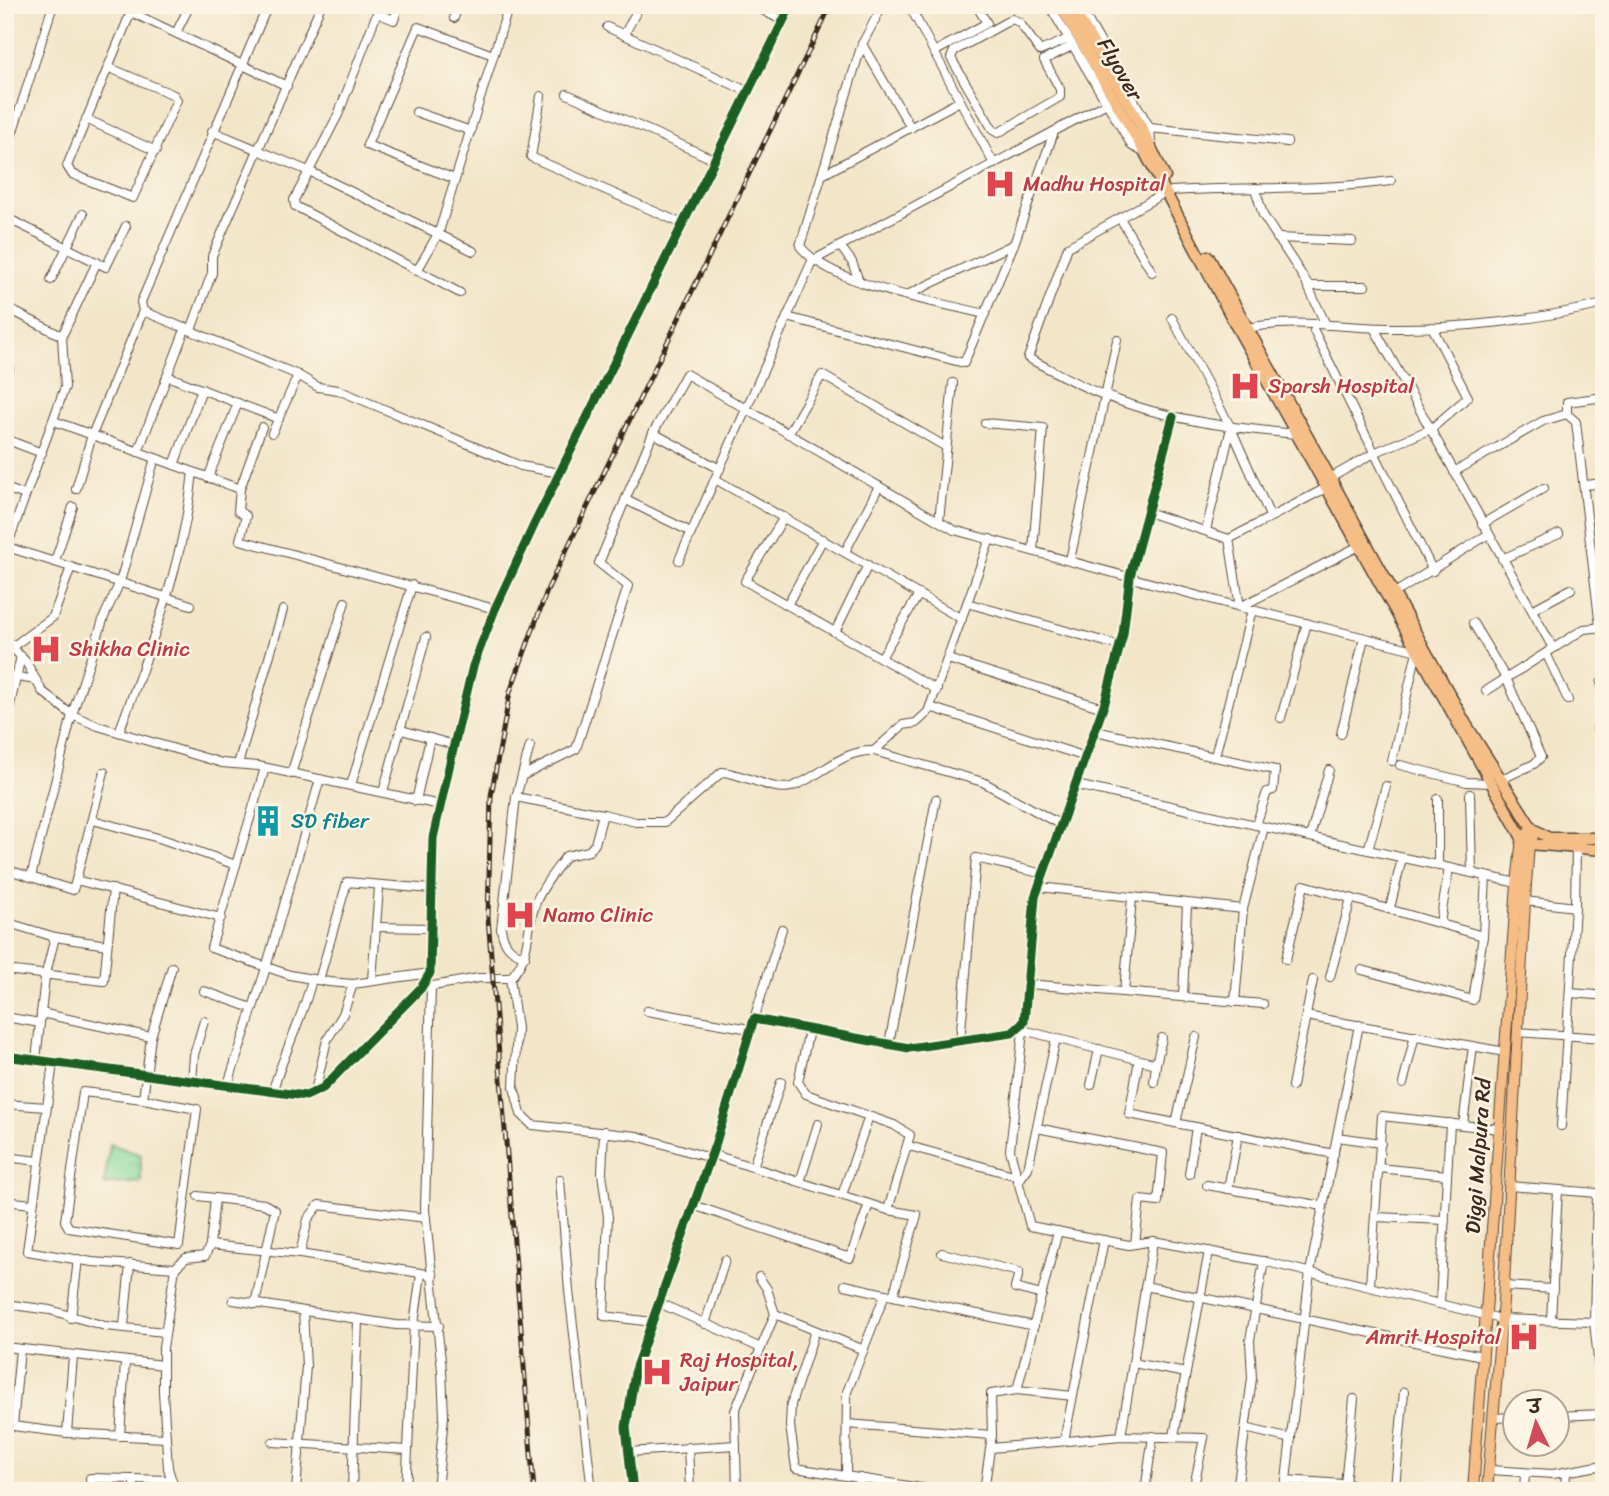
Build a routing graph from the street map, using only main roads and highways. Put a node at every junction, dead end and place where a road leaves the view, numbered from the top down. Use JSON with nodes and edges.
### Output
{"nodes":[{"id":1,"x":1060,"y":5,"type":"edge"},
{"id":2,"x":1071,"y":5,"type":"edge"},
{"id":3,"x":1115,"y":91,"type":"junction"},
{"id":4,"x":1169,"y":192,"type":"junction"},
{"id":5,"x":1329,"y":483,"type":"junction"},
{"id":6,"x":1363,"y":544,"type":"junction"},
{"id":7,"x":1421,"y":649,"type":"junction"},
{"id":8,"x":1496,"y":781,"type":"junction"},
{"id":9,"x":1534,"y":830,"type":"junction"},
{"id":10,"x":1604,"y":838,"type":"edge"},
{"id":11,"x":1526,"y":841,"type":"junction"},
{"id":12,"x":1604,"y":850,"type":"edge"},
{"id":13,"x":1472,"y":1491,"type":"edge"},
{"id":14,"x":1487,"y":1491,"type":"edge"}],
"edges":[{"from":1,"to":3,"type":"highway","name":"Flyover"},
{"from":2,"to":3,"type":"highway","name":"Flyover"},
{"from":3,"to":4,"type":"highway","name":"Flyover"},
{"from":4,"to":5,"type":"highway"},
{"from":4,"to":5,"type":"highway"},
{"from":5,"to":6,"type":"highway"},
{"from":6,"to":7,"type":"highway"},
{"from":6,"to":7,"type":"highway"},
{"from":7,"to":8,"type":"highway"},
{"from":8,"to":9,"type":"highway"},
{"from":8,"to":11,"type":"highway"},
{"from":9,"to":10,"type":"highway"},
{"from":9,"to":11,"type":"main road","name":"Diggi Malpura Rd"},
{"from":11,"to":12,"type":"highway"},
{"from":11,"to":13,"type":"main road","name":"Diggi Malpura Rd"},
{"from":11,"to":14,"type":"main road","name":"Diggi Malpura Rd"}]}
